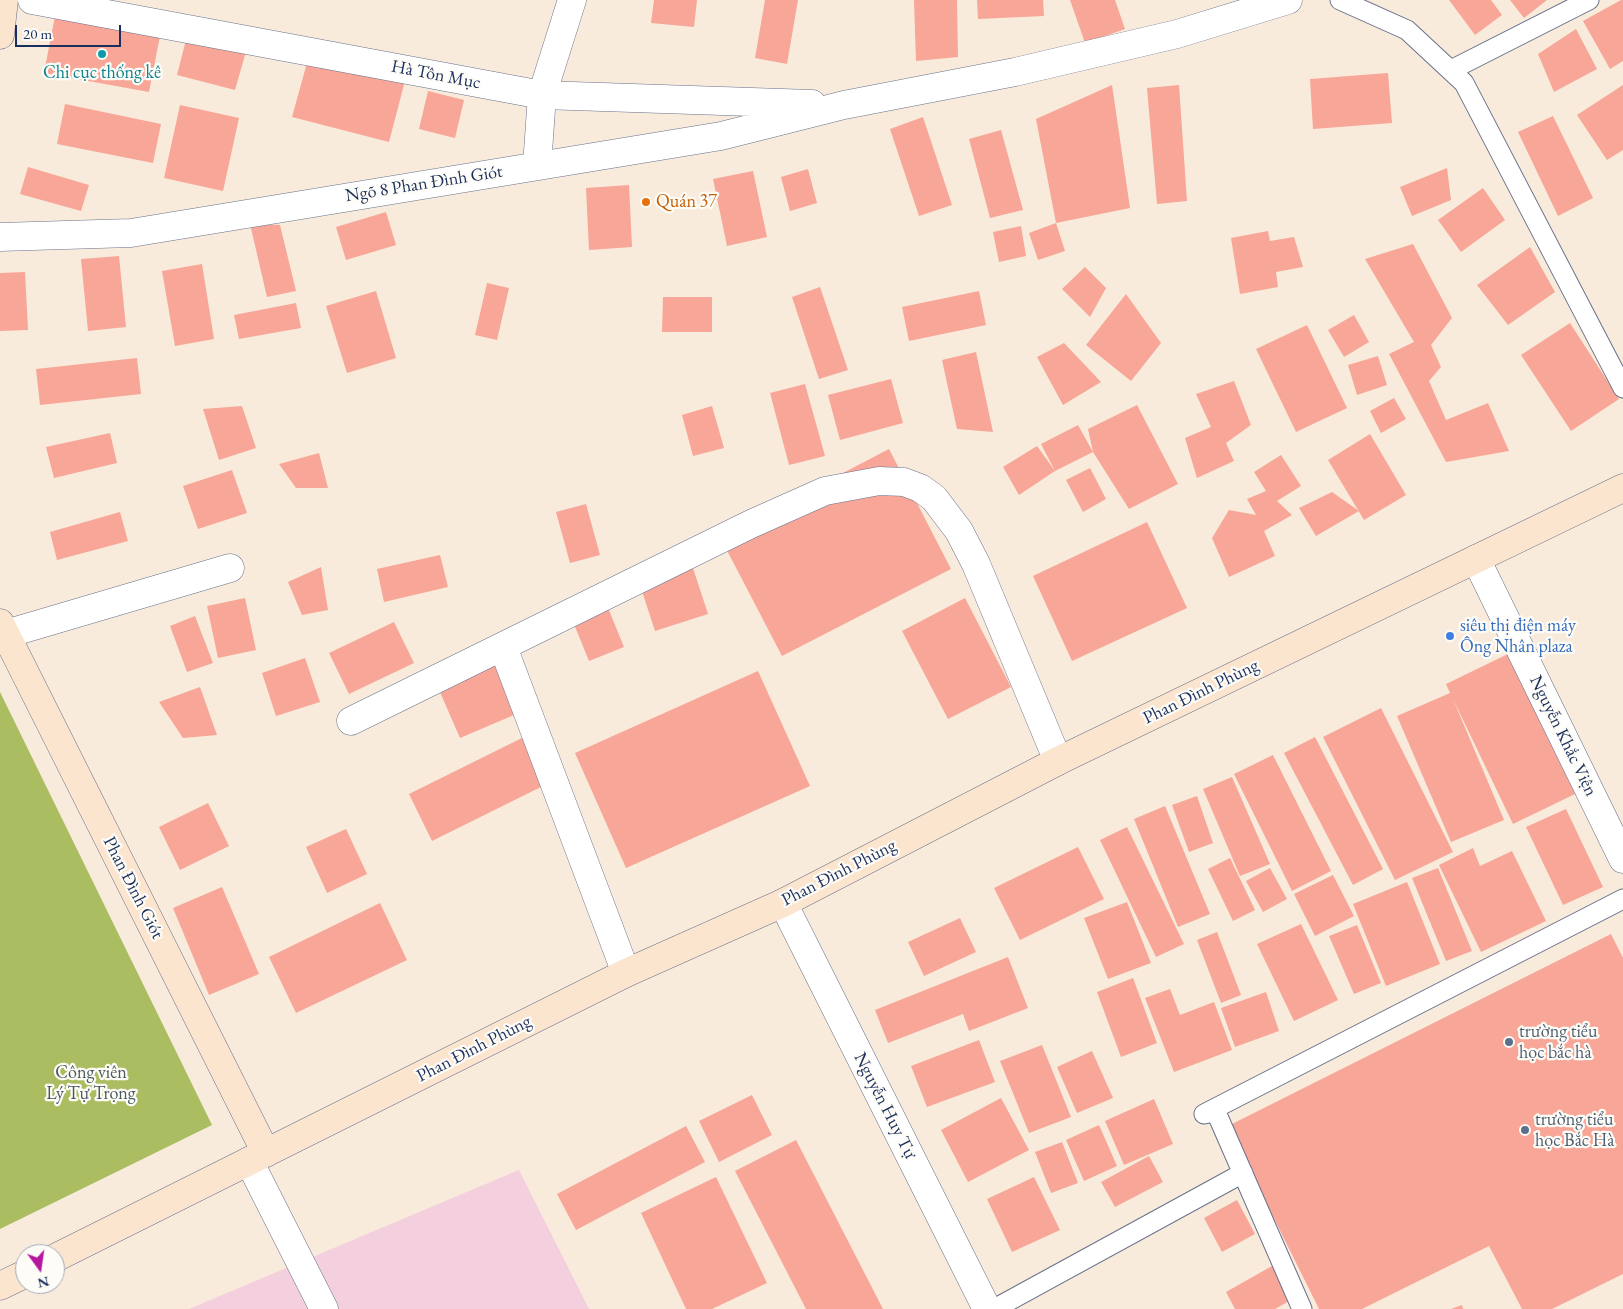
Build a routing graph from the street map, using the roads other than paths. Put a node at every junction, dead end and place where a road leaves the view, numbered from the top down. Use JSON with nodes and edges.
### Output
{"nodes":[{"id":1,"x":4,"y":0,"type":"edge"},
{"id":2,"x":32,"y":0,"type":"edge"},
{"id":3,"x":572,"y":0,"type":"edge"},
{"id":4,"x":1288,"y":0,"type":"edge"},
{"id":5,"x":1340,"y":0,"type":"edge"},
{"id":6,"x":1589,"y":0,"type":"edge"},
{"id":7,"x":0,"y":35,"type":"edge"},
{"id":8,"x":1451,"y":70,"type":"junction"},
{"id":9,"x":542,"y":95,"type":"junction"},
{"id":10,"x":844,"y":105,"type":"junction"},
{"id":11,"x":537,"y":166,"type":"junction"},
{"id":12,"x":0,"y":237,"type":"edge"},
{"id":13,"x":1623,"y":388,"type":"edge"},
{"id":14,"x":1623,"y":488,"type":"edge"},
{"id":15,"x":1476,"y":559,"type":"junction"},
{"id":16,"x":230,"y":568,"type":"dead end"},
{"id":17,"x":3,"y":629,"type":"edge"},
{"id":18,"x":503,"y":647,"type":"junction"},
{"id":19,"x":351,"y":721,"type":"dead end"},
{"id":20,"x":1058,"y":760,"type":"junction"},
{"id":21,"x":1623,"y":859,"type":"edge"},
{"id":22,"x":1623,"y":899,"type":"edge"},
{"id":23,"x":782,"y":902,"type":"junction"},
{"id":24,"x":626,"y":973,"type":"junction"},
{"id":25,"x":258,"y":1157,"type":"junction"},
{"id":26,"x":1243,"y":1173,"type":"junction"},
{"id":27,"x":65,"y":1253,"type":"edge"},
{"id":28,"x":15,"y":1279,"type":"edge"},
{"id":29,"x":0,"y":1286,"type":"edge"},
{"id":30,"x":324,"y":1309,"type":"edge"},
{"id":31,"x":987,"y":1309,"type":"edge"},
{"id":32,"x":994,"y":1309,"type":"edge"},
{"id":33,"x":1302,"y":1309,"type":"edge"}],
"edges":[{"from":1,"to":7,"type":"main road"},
{"from":2,"to":9,"type":"street","name":"Hà Tôn Mục"},
{"from":3,"to":9,"type":"street"},
{"from":4,"to":10,"type":"street"},
{"from":5,"to":8,"type":"lane"},
{"from":6,"to":8,"type":"lane"},
{"from":8,"to":13,"type":"lane"},
{"from":9,"to":10,"type":"street","name":"Hà Tôn Mục"},
{"from":9,"to":11,"type":"street"},
{"from":10,"to":11,"type":"street","name":"Ngõ 8 Phan Đình Giót"},
{"from":11,"to":12,"type":"street","name":"Ngõ 8 Phan Đình Giót"},
{"from":14,"to":15,"type":"main road","name":"Phan Đình Phùng"},
{"from":15,"to":20,"type":"main road","name":"Phan Đình Phùng"},
{"from":15,"to":21,"type":"street","name":"Nguyễn Khắc Viện"},
{"from":16,"to":17,"type":"street"},
{"from":17,"to":25,"type":"main road","name":"Phan Đình Giót"},
{"from":18,"to":19,"type":"street"},
{"from":18,"to":20,"type":"street"},
{"from":18,"to":24,"type":"street"},
{"from":20,"to":23,"type":"main road","name":"Phan Đình Phùng"},
{"from":22,"to":26,"type":"lane"},
{"from":23,"to":24,"type":"main road","name":"Phan Đình Phùng"},
{"from":23,"to":31,"type":"street","name":"Nguyễn Huy Tự"},
{"from":24,"to":25,"type":"main road","name":"Phan Đình Phùng"},
{"from":25,"to":27,"type":"main road","name":"Phan Đình Phùng"},
{"from":25,"to":30,"type":"street"},
{"from":26,"to":32,"type":"lane"},
{"from":26,"to":33,"type":"lane"},
{"from":28,"to":29,"type":"main road"}]}
